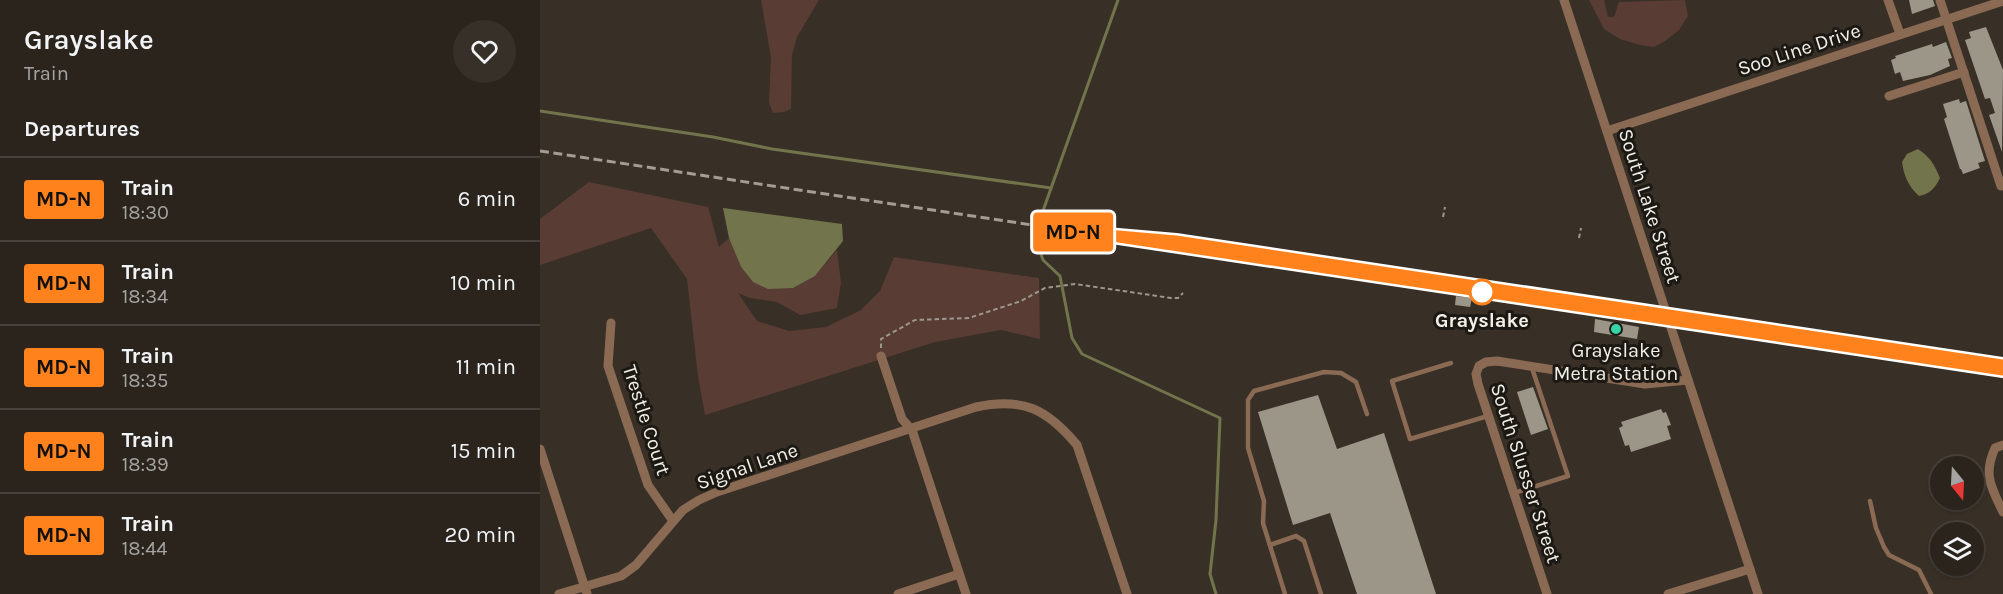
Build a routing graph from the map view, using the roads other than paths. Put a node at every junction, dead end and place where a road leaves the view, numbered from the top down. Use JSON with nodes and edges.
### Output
{"nodes":[{"id":1,"x":1564,"y":0,"type":"edge"},
{"id":2,"x":1888,"y":0,"type":"edge"},
{"id":3,"x":1940,"y":0,"type":"edge"},
{"id":4,"x":2003,"y":2,"type":"edge"},
{"id":5,"x":1946,"y":20,"type":"junction"},
{"id":6,"x":1900,"y":34,"type":"junction"},
{"id":7,"x":1964,"y":72,"type":"junction"},
{"id":8,"x":1889,"y":96,"type":"dead end"},
{"id":9,"x":1607,"y":131,"type":"junction"},
{"id":10,"x":2001,"y":186,"type":"dead end"},
{"id":11,"x":611,"y":323,"type":"dead end"},
{"id":12,"x":881,"y":356,"type":"road end"},
{"id":13,"x":1451,"y":363,"type":"dead end"},
{"id":14,"x":1532,"y":366,"type":"junction"},
{"id":15,"x":1688,"y":380,"type":"junction"},
{"id":16,"x":1367,"y":414,"type":"dead end"},
{"id":17,"x":1488,"y":416,"type":"junction"},
{"id":18,"x":912,"y":430,"type":"junction"},
{"id":19,"x":2003,"y":445,"type":"edge"},
{"id":20,"x":540,"y":449,"type":"edge"},
{"id":21,"x":1514,"y":493,"type":"junction"},
{"id":22,"x":1870,"y":501,"type":"dead end"},
{"id":23,"x":2003,"y":512,"type":"edge"},
{"id":24,"x":673,"y":521,"type":"junction"},
{"id":25,"x":1270,"y":545,"type":"junction"},
{"id":26,"x":1750,"y":569,"type":"junction"},
{"id":27,"x":959,"y":574,"type":"junction"},
{"id":28,"x":585,"y":590,"type":"edge"},
{"id":29,"x":559,"y":594,"type":"edge"},
{"id":30,"x":898,"y":594,"type":"edge"},
{"id":31,"x":966,"y":594,"type":"edge"},
{"id":32,"x":1127,"y":594,"type":"edge"},
{"id":33,"x":1285,"y":594,"type":"edge"},
{"id":34,"x":1321,"y":594,"type":"edge"},
{"id":35,"x":1547,"y":594,"type":"edge"},
{"id":36,"x":1668,"y":594,"type":"edge"},
{"id":37,"x":1758,"y":594,"type":"edge"},
{"id":38,"x":1931,"y":594,"type":"edge"}],
"edges":[{"from":1,"to":9,"type":"street","name":"South Lake Street"},
{"from":2,"to":6,"type":"street"},
{"from":3,"to":5,"type":"street"},
{"from":4,"to":5,"type":"street","name":"Soo Line Drive"},
{"from":5,"to":6,"type":"street","name":"Soo Line Drive"},
{"from":5,"to":7,"type":"street"},
{"from":6,"to":9,"type":"street","name":"Soo Line Drive"},
{"from":7,"to":8,"type":"street"},
{"from":7,"to":10,"type":"street"},
{"from":9,"to":15,"type":"street","name":"South Lake Street"},
{"from":11,"to":24,"type":"street","name":"Trestle Court"},
{"from":12,"to":18,"type":"street"},
{"from":13,"to":17,"type":"lane"},
{"from":14,"to":15,"type":"street"},
{"from":14,"to":17,"type":"street","name":"South Slusser Street"},
{"from":14,"to":21,"type":"lane"},
{"from":15,"to":26,"type":"street","name":"South Lake Street"},
{"from":16,"to":25,"type":"lane"},
{"from":17,"to":21,"type":"street","name":"South Slusser Street"},
{"from":18,"to":24,"type":"street","name":"Signal Lane"},
{"from":18,"to":27,"type":"street"},
{"from":18,"to":32,"type":"street","name":"Signal Lane"},
{"from":19,"to":23,"type":"street"},
{"from":20,"to":28,"type":"street"},
{"from":21,"to":35,"type":"street","name":"South Slusser Street"},
{"from":22,"to":38,"type":"lane"},
{"from":24,"to":28,"type":"street","name":"Signal Lane"},
{"from":25,"to":33,"type":"lane"},
{"from":25,"to":34,"type":"lane"},
{"from":26,"to":36,"type":"street"},
{"from":26,"to":37,"type":"street","name":"South Lake Street"},
{"from":27,"to":30,"type":"street"},
{"from":27,"to":31,"type":"street"},
{"from":28,"to":29,"type":"street","name":"Signal Lane"}]}
